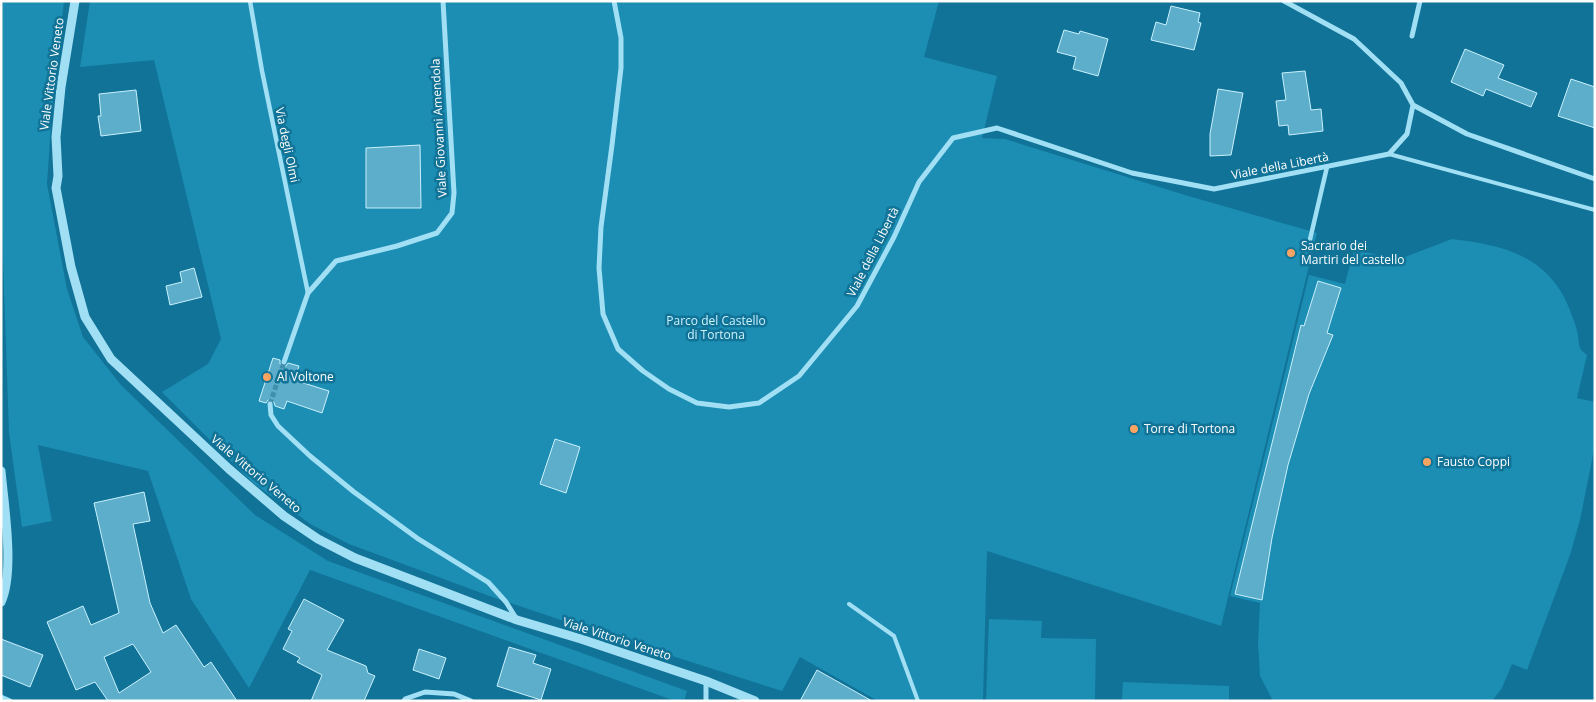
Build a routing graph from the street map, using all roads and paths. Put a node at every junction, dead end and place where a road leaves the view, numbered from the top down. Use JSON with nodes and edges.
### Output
{"nodes":[{"id":1,"x":75,"y":1,"type":"edge"},
{"id":2,"x":250,"y":1,"type":"edge"},
{"id":3,"x":442,"y":1,"type":"edge"},
{"id":4,"x":614,"y":1,"type":"edge"},
{"id":5,"x":1284,"y":1,"type":"edge"},
{"id":6,"x":1420,"y":1,"type":"edge"},
{"id":7,"x":1412,"y":36,"type":"dead end"},
{"id":8,"x":1413,"y":105,"type":"junction"},
{"id":9,"x":1390,"y":154,"type":"junction"},
{"id":10,"x":1327,"y":167,"type":"junction"},
{"id":11,"x":1595,"y":179,"type":"edge"},
{"id":12,"x":1595,"y":210,"type":"edge"},
{"id":13,"x":1308,"y":248,"type":"dead end"},
{"id":14,"x":308,"y":293,"type":"junction"},
{"id":15,"x":284,"y":362,"type":"tunnel mouth"},
{"id":16,"x":270,"y":404,"type":"tunnel mouth"},
{"id":17,"x":1,"y":471,"type":"edge"},
{"id":18,"x":1,"y":602,"type":"edge"},
{"id":19,"x":849,"y":604,"type":"dead end"},
{"id":20,"x":516,"y":620,"type":"junction"},
{"id":21,"x":706,"y":682,"type":"junction"},
{"id":22,"x":1,"y":697,"type":"edge"},
{"id":23,"x":10,"y":701,"type":"edge"},
{"id":24,"x":404,"y":701,"type":"edge"},
{"id":25,"x":471,"y":701,"type":"edge"},
{"id":26,"x":706,"y":701,"type":"edge"},
{"id":27,"x":755,"y":701,"type":"edge"},
{"id":28,"x":918,"y":701,"type":"edge"}],
"edges":[{"from":1,"to":20,"type":"street","name":"Viale Vittorio Veneto"},
{"from":2,"to":14,"type":"street","name":"Via degli Olmi"},
{"from":3,"to":14,"type":"street","name":"Viale Giovanni Amendola"},
{"from":4,"to":10,"type":"street","name":"Viale della Libertà"},
{"from":5,"to":8,"type":"street"},
{"from":6,"to":7,"type":"street"},
{"from":8,"to":9,"type":"street"},
{"from":8,"to":11,"type":"street"},
{"from":9,"to":10,"type":"street","name":"Viale della Libertà"},
{"from":9,"to":12,"type":"lane"},
{"from":10,"to":13,"type":"street"},
{"from":14,"to":15,"type":"street"},
{"from":16,"to":20,"type":"street"},
{"from":17,"to":18,"type":"street"},
{"from":19,"to":28,"type":"lane"},
{"from":20,"to":21,"type":"street","name":"Viale Vittorio Veneto"},
{"from":21,"to":26,"type":"street"},
{"from":21,"to":27,"type":"street","name":"Viale Vittorio Veneto"},
{"from":22,"to":23,"type":"street"},
{"from":24,"to":25,"type":"street"}]}
